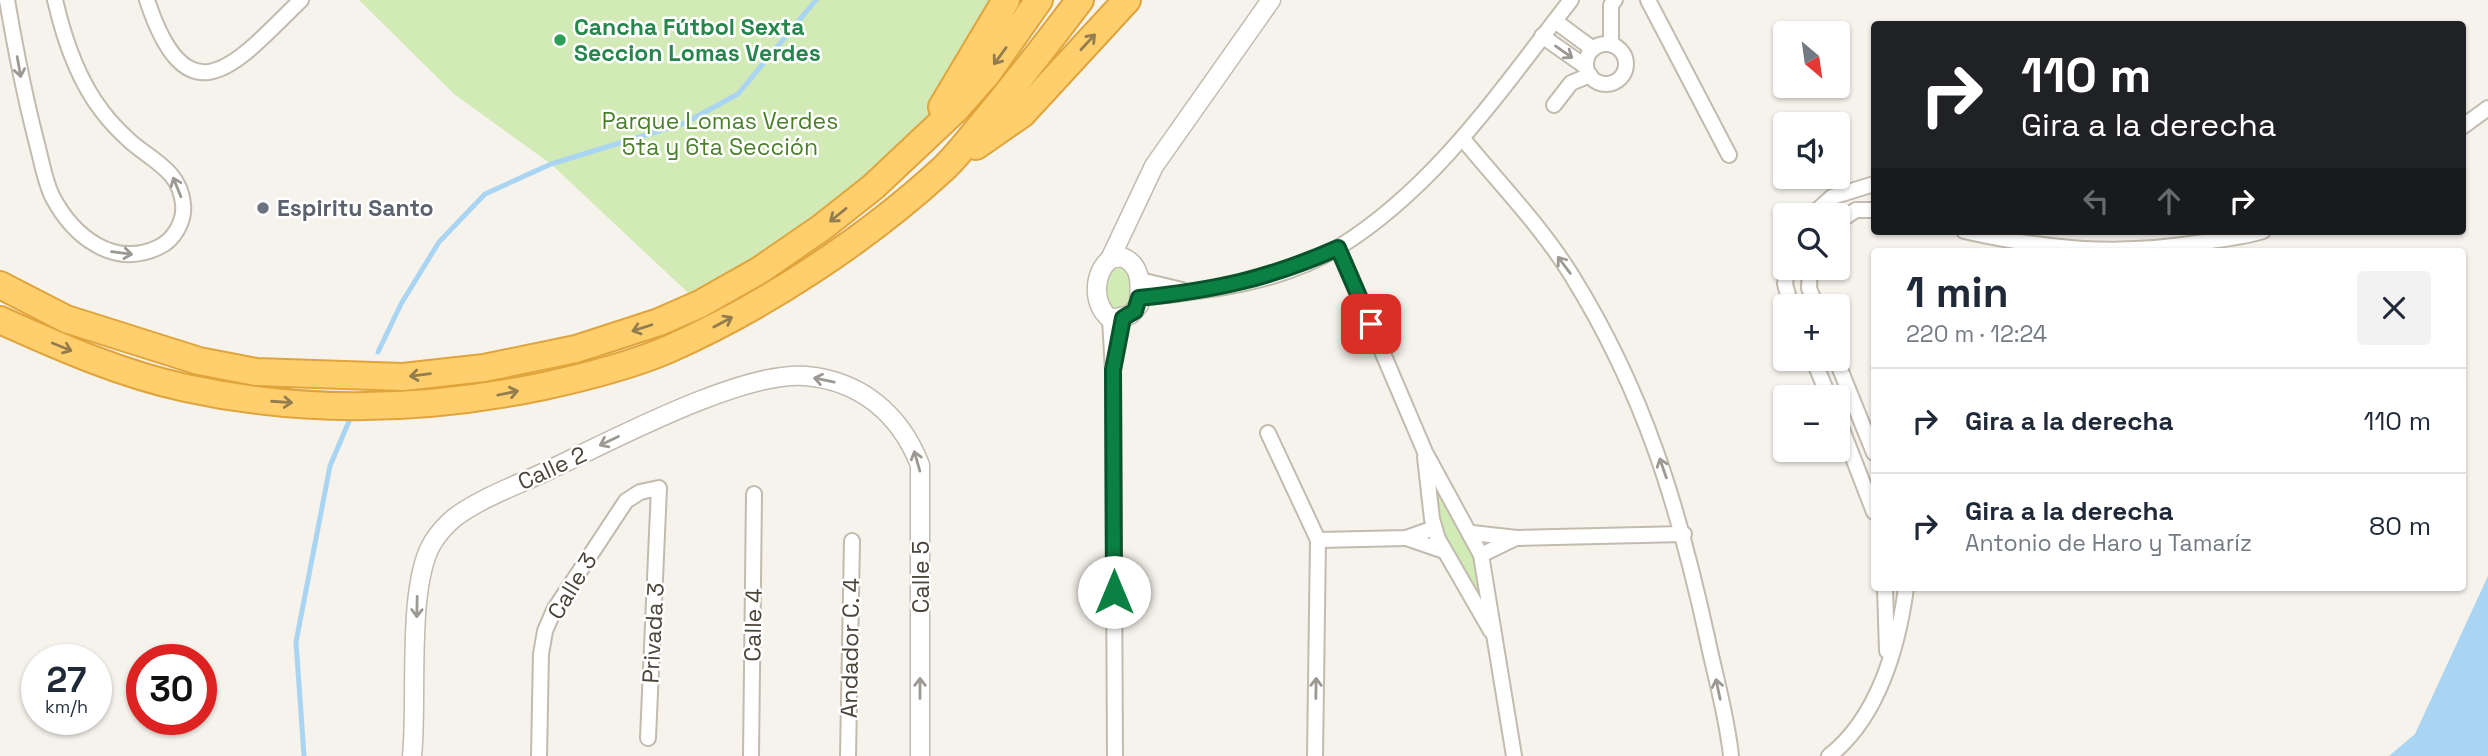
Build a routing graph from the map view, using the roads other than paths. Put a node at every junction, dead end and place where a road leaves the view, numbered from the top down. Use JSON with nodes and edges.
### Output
{"nodes":[{"id":1,"x":7,"y":0,"type":"edge"},
{"id":2,"x":55,"y":0,"type":"edge"},
{"id":3,"x":147,"y":0,"type":"edge"},
{"id":4,"x":301,"y":0,"type":"edge"},
{"id":5,"x":1006,"y":0,"type":"edge"},
{"id":6,"x":1039,"y":0,"type":"edge"},
{"id":7,"x":1080,"y":0,"type":"edge"},
{"id":8,"x":1127,"y":0,"type":"edge"},
{"id":9,"x":1271,"y":0,"type":"edge"},
{"id":10,"x":1571,"y":0,"type":"edge"},
{"id":11,"x":1615,"y":0,"type":"edge"},
{"id":12,"x":1648,"y":0,"type":"edge"},
{"id":13,"x":1555,"y":21,"type":"junction"},
{"id":14,"x":1542,"y":36,"type":"junction"},
{"id":15,"x":1611,"y":44,"type":"junction"},
{"id":16,"x":1593,"y":48,"type":"junction"},
{"id":17,"x":1588,"y":71,"type":"junction"},
{"id":18,"x":1553,"y":105,"type":"dead end"},
{"id":19,"x":2488,"y":108,"type":"edge"},
{"id":20,"x":2466,"y":124,"type":"edge"},
{"id":21,"x":1463,"y":139,"type":"junction"},
{"id":22,"x":921,"y":141,"type":"junction"},
{"id":23,"x":1729,"y":155,"type":"dead end"},
{"id":24,"x":946,"y":167,"type":"junction"},
{"id":25,"x":1871,"y":185,"type":"edge"},
{"id":26,"x":1825,"y":203,"type":"edge"},
{"id":27,"x":1871,"y":209,"type":"edge"},
{"id":28,"x":1850,"y":214,"type":"edge"},
{"id":29,"x":1982,"y":235,"type":"edge"},
{"id":30,"x":2240,"y":235,"type":"edge"},
{"id":31,"x":1338,"y":248,"type":"junction"},
{"id":32,"x":2058,"y":248,"type":"edge"},
{"id":33,"x":2167,"y":248,"type":"edge"},
{"id":34,"x":1119,"y":259,"type":"junction"},
{"id":35,"x":1140,"y":280,"type":"junction"},
{"id":36,"x":0,"y":285,"type":"edge"},
{"id":37,"x":1190,"y":292,"type":"junction"},
{"id":38,"x":1139,"y":298,"type":"junction"},
{"id":39,"x":1116,"y":318,"type":"junction"},
{"id":40,"x":0,"y":320,"type":"edge"},
{"id":41,"x":1841,"y":371,"type":"edge"},
{"id":42,"x":885,"y":408,"type":"joint"},
{"id":43,"x":1268,"y":433,"type":"dead end"},
{"id":44,"x":1871,"y":446,"type":"edge"},
{"id":45,"x":1850,"y":450,"type":"edge"},
{"id":46,"x":1425,"y":452,"type":"junction"},
{"id":47,"x":754,"y":494,"type":"dead end"},
{"id":48,"x":1871,"y":504,"type":"edge"},
{"id":49,"x":1460,"y":512,"type":"junction"},
{"id":50,"x":1433,"y":523,"type":"junction"},
{"id":51,"x":659,"y":528,"type":"joint"},
{"id":52,"x":1472,"y":533,"type":"junction"},
{"id":53,"x":1684,"y":534,"type":"junction"},
{"id":54,"x":1406,"y":538,"type":"junction"},
{"id":55,"x":1517,"y":538,"type":"junction"},
{"id":56,"x":1318,"y":540,"type":"junction"},
{"id":57,"x":852,"y":541,"type":"dead end"},
{"id":58,"x":1444,"y":551,"type":"junction"},
{"id":59,"x":1482,"y":560,"type":"junction"},
{"id":60,"x":1459,"y":574,"type":"junction"},
{"id":61,"x":1885,"y":591,"type":"edge"},
{"id":62,"x":1905,"y":591,"type":"edge"},
{"id":63,"x":1498,"y":645,"type":"junction"},
{"id":64,"x":1888,"y":666,"type":"junction"},
{"id":65,"x":1510,"y":736,"type":"junction"},
{"id":66,"x":648,"y":738,"type":"dead end"},
{"id":67,"x":412,"y":756,"type":"edge"},
{"id":68,"x":539,"y":756,"type":"edge"},
{"id":69,"x":751,"y":756,"type":"edge"},
{"id":70,"x":848,"y":756,"type":"edge"},
{"id":71,"x":920,"y":756,"type":"edge"},
{"id":72,"x":1115,"y":756,"type":"edge"},
{"id":73,"x":1315,"y":756,"type":"edge"},
{"id":74,"x":1507,"y":756,"type":"edge"},
{"id":75,"x":1514,"y":756,"type":"edge"},
{"id":76,"x":1731,"y":756,"type":"edge"},
{"id":77,"x":1829,"y":756,"type":"edge"}],
"edges":[{"from":1,"to":2,"type":"street","one_way":true},
{"from":3,"to":4,"type":"street"},
{"from":5,"to":22,"type":"highway"},
{"from":6,"to":22,"type":"highway","one_way":true},
{"from":7,"to":24,"type":"highway"},
{"from":24,"to":8,"type":"highway","one_way":true},
{"from":9,"to":34,"type":"street"},
{"from":10,"to":13,"type":"street"},
{"from":11,"to":15,"type":"street"},
{"from":12,"to":23,"type":"street"},
{"from":13,"to":14,"type":"street"},
{"from":13,"to":16,"type":"street"},
{"from":14,"to":17,"type":"street","one_way":true},
{"from":14,"to":21,"type":"street"},
{"from":15,"to":16,"type":"street"},
{"from":15,"to":17,"type":"street"},
{"from":16,"to":17,"type":"street"},
{"from":17,"to":18,"type":"street"},
{"from":19,"to":20,"type":"street"},
{"from":21,"to":31,"type":"street"},
{"from":53,"to":21,"type":"street","one_way":true},
{"from":22,"to":36,"type":"highway","one_way":true},
{"from":40,"to":24,"type":"highway","one_way":true},
{"from":25,"to":26,"type":"street"},
{"from":27,"to":28,"type":"street"},
{"from":29,"to":32,"type":"street"},
{"from":30,"to":33,"type":"street"},
{"from":31,"to":37,"type":"street"},
{"from":31,"to":46,"type":"street"},
{"from":34,"to":35,"type":"street"},
{"from":34,"to":39,"type":"street"},
{"from":35,"to":37,"type":"street"},
{"from":35,"to":38,"type":"street"},
{"from":37,"to":38,"type":"street"},
{"from":38,"to":39,"type":"street"},
{"from":39,"to":72,"type":"street"},
{"from":41,"to":44,"type":"street"},
{"from":42,"to":67,"type":"street","name":"Calle 2","one_way":true},
{"from":71,"to":42,"type":"street","name":"Calle 5","one_way":true},
{"from":43,"to":56,"type":"street"},
{"from":45,"to":48,"type":"street"},
{"from":46,"to":49,"type":"street"},
{"from":46,"to":50,"type":"street"},
{"from":47,"to":69,"type":"street","name":"Calle 4"},
{"from":49,"to":50,"type":"street"},
{"from":49,"to":52,"type":"street"},
{"from":50,"to":54,"type":"street"},
{"from":50,"to":58,"type":"street"},
{"from":51,"to":66,"type":"street","name":"Privada 3"},
{"from":51,"to":68,"type":"street","name":"Calle 3"},
{"from":52,"to":55,"type":"street"},
{"from":52,"to":59,"type":"street"},
{"from":53,"to":55,"type":"street"},
{"from":76,"to":53,"type":"street","one_way":true},
{"from":54,"to":56,"type":"street"},
{"from":54,"to":58,"type":"street"},
{"from":55,"to":59,"type":"street"},
{"from":73,"to":56,"type":"street","one_way":true},
{"from":57,"to":70,"type":"street","name":"Andador C. 4"},
{"from":58,"to":60,"type":"street"},
{"from":59,"to":60,"type":"street"},
{"from":59,"to":63,"type":"street"},
{"from":60,"to":63,"type":"street"},
{"from":61,"to":64,"type":"street"},
{"from":62,"to":64,"type":"street"},
{"from":63,"to":65,"type":"street"},
{"from":64,"to":77,"type":"street"},
{"from":65,"to":74,"type":"street"},
{"from":65,"to":75,"type":"street"}]}
